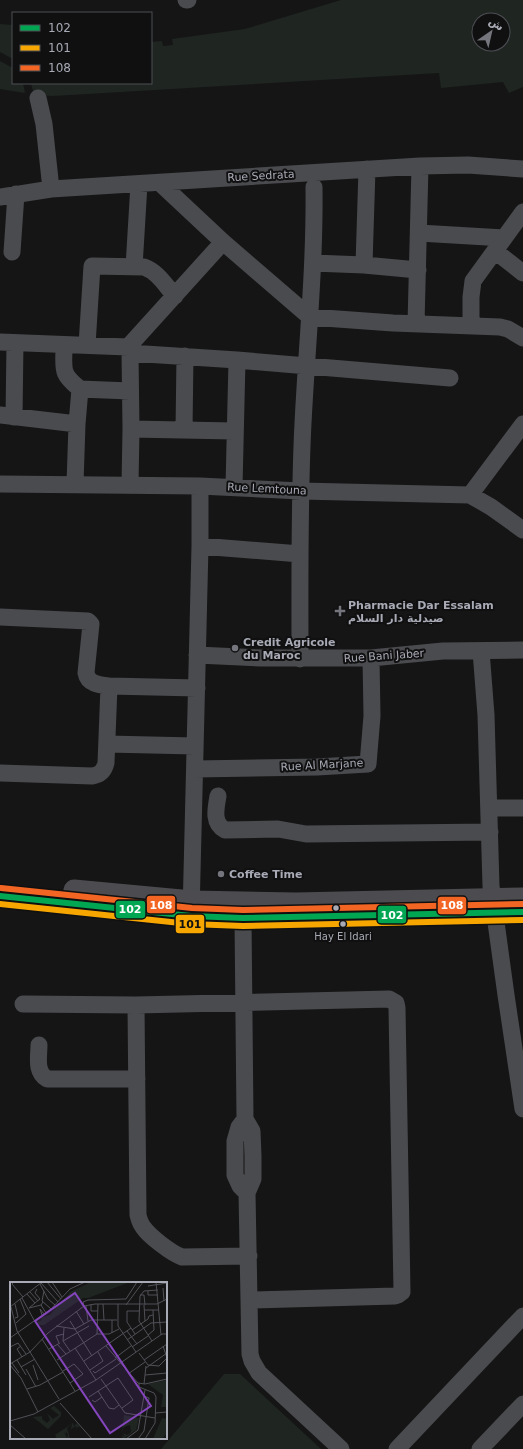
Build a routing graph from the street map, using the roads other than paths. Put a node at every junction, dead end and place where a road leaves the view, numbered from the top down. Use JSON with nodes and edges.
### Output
{"nodes":[{"id":1,"x":38,"y":98,"type":"dead end"},
{"id":2,"x":420,"y":166,"type":"junction"},
{"id":3,"x":523,"y":168,"type":"edge"},
{"id":4,"x":367,"y":169,"type":"junction"},
{"id":5,"x":160,"y":183,"type":"junction"},
{"id":6,"x":139,"y":184,"type":"junction"},
{"id":7,"x":314,"y":187,"type":"dead end"},
{"id":8,"x":51,"y":189,"type":"junction"},
{"id":9,"x":8,"y":196,"type":"edge"},
{"id":10,"x":523,"y":212,"type":"edge"},
{"id":11,"x":419,"y":233,"type":"junction"},
{"id":12,"x":223,"y":242,"type":"junction"},
{"id":13,"x":500,"y":245,"type":"junction"},
{"id":14,"x":12,"y":252,"type":"dead end"},
{"id":15,"x":313,"y":263,"type":"junction"},
{"id":16,"x":364,"y":265,"type":"junction"},
{"id":17,"x":134,"y":267,"type":"junction"},
{"id":18,"x":418,"y":270,"type":"junction"},
{"id":19,"x":523,"y":273,"type":"edge"},
{"id":20,"x":175,"y":296,"type":"junction"},
{"id":21,"x":310,"y":317,"type":"junction"},
{"id":22,"x":416,"y":324,"type":"junction"},
{"id":23,"x":471,"y":325,"type":"junction"},
{"id":24,"x":523,"y":338,"type":"edge"},
{"id":25,"x":8,"y":343,"type":"edge"},
{"id":26,"x":64,"y":345,"type":"junction"},
{"id":27,"x":88,"y":345,"type":"junction"},
{"id":28,"x":129,"y":350,"type":"junction"},
{"id":29,"x":185,"y":356,"type":"junction"},
{"id":30,"x":237,"y":360,"type":"junction"},
{"id":31,"x":306,"y":366,"type":"junction"},
{"id":32,"x":450,"y":378,"type":"dead end"},
{"id":33,"x":80,"y":389,"type":"junction"},
{"id":34,"x":130,"y":391,"type":"junction"},
{"id":35,"x":7,"y":416,"type":"edge"},
{"id":36,"x":77,"y":424,"type":"junction"},
{"id":37,"x":523,"y":424,"type":"edge"},
{"id":38,"x":131,"y":429,"type":"junction"},
{"id":39,"x":184,"y":430,"type":"junction"},
{"id":40,"x":234,"y":431,"type":"junction"},
{"id":41,"x":0,"y":484,"type":"edge"},
{"id":42,"x":75,"y":484,"type":"junction"},
{"id":43,"x":130,"y":485,"type":"junction"},
{"id":44,"x":200,"y":486,"type":"junction"},
{"id":45,"x":234,"y":487,"type":"junction"},
{"id":46,"x":301,"y":491,"type":"junction"},
{"id":47,"x":470,"y":495,"type":"junction"},
{"id":48,"x":523,"y":530,"type":"edge"},
{"id":49,"x":200,"y":546,"type":"junction"},
{"id":50,"x":300,"y":554,"type":"junction"},
{"id":51,"x":0,"y":617,"type":"edge"},
{"id":52,"x":523,"y":650,"type":"edge"},
{"id":53,"x":481,"y":651,"type":"junction"},
{"id":54,"x":197,"y":655,"type":"junction"},
{"id":55,"x":300,"y":658,"type":"junction"},
{"id":56,"x":371,"y":658,"type":"junction"},
{"id":57,"x":109,"y":686,"type":"junction"},
{"id":58,"x":197,"y":688,"type":"junction"},
{"id":59,"x":107,"y":744,"type":"junction"},
{"id":60,"x":196,"y":746,"type":"junction"},
{"id":61,"x":195,"y":769,"type":"junction"},
{"id":62,"x":0,"y":773,"type":"edge"},
{"id":63,"x":218,"y":796,"type":"dead end"},
{"id":64,"x":489,"y":808,"type":"junction"},
{"id":65,"x":523,"y":808,"type":"edge"},
{"id":66,"x":490,"y":832,"type":"junction"},
{"id":67,"x":0,"y":883,"type":"edge"},
{"id":68,"x":0,"y":896,"type":"edge"},
{"id":69,"x":523,"y":898,"type":"edge"},
{"id":70,"x":494,"y":905,"type":"junction"},
{"id":71,"x":191,"y":909,"type":"junction"},
{"id":72,"x":523,"y":912,"type":"edge"},
{"id":73,"x":243,"y":918,"type":"junction"},
{"id":74,"x":244,"y":1001,"type":"junction"},
{"id":75,"x":23,"y":1004,"type":"dead end"},
{"id":76,"x":136,"y":1005,"type":"junction"},
{"id":77,"x":518,"y":1035,"type":"edge"},
{"id":78,"x":39,"y":1045,"type":"dead end"},
{"id":79,"x":137,"y":1079,"type":"junction"},
{"id":80,"x":523,"y":1109,"type":"edge"},
{"id":81,"x":248,"y":1256,"type":"junction"},
{"id":82,"x":250,"y":1300,"type":"junction"},
{"id":83,"x":521,"y":1323,"type":"edge"},
{"id":84,"x":523,"y":1404,"type":"edge"},
{"id":85,"x":341,"y":1449,"type":"edge"},
{"id":86,"x":397,"y":1449,"type":"edge"},
{"id":87,"x":480,"y":1449,"type":"edge"}],
"edges":[{"from":1,"to":8,"type":"street"},
{"from":2,"to":3,"type":"street","name":"Rue Sedrata"},
{"from":2,"to":4,"type":"street","name":"Rue Sedrata"},
{"from":2,"to":11,"type":"street"},
{"from":4,"to":5,"type":"street","name":"Rue Sedrata"},
{"from":4,"to":16,"type":"street"},
{"from":5,"to":6,"type":"street","name":"Rue Sedrata"},
{"from":5,"to":12,"type":"street"},
{"from":6,"to":8,"type":"street","name":"Rue Sedrata"},
{"from":6,"to":17,"type":"street"},
{"from":7,"to":15,"type":"street"},
{"from":8,"to":9,"type":"street","name":"Rue Sedrata"},
{"from":9,"to":14,"type":"street"},
{"from":10,"to":13,"type":"street"},
{"from":11,"to":13,"type":"street"},
{"from":11,"to":18,"type":"street"},
{"from":12,"to":20,"type":"street"},
{"from":12,"to":21,"type":"street"},
{"from":13,"to":19,"type":"street"},
{"from":13,"to":23,"type":"street"},
{"from":15,"to":16,"type":"street"},
{"from":15,"to":21,"type":"street"},
{"from":16,"to":18,"type":"street"},
{"from":17,"to":20,"type":"street"},
{"from":17,"to":27,"type":"street"},
{"from":18,"to":22,"type":"street"},
{"from":20,"to":28,"type":"street"},
{"from":21,"to":22,"type":"street"},
{"from":21,"to":31,"type":"street"},
{"from":22,"to":23,"type":"street"},
{"from":23,"to":24,"type":"street"},
{"from":25,"to":26,"type":"street"},
{"from":25,"to":35,"type":"street"},
{"from":26,"to":27,"type":"street"},
{"from":26,"to":33,"type":"street"},
{"from":27,"to":28,"type":"street"},
{"from":28,"to":29,"type":"street"},
{"from":28,"to":34,"type":"street"},
{"from":29,"to":30,"type":"street"},
{"from":29,"to":39,"type":"street"},
{"from":30,"to":31,"type":"street"},
{"from":30,"to":40,"type":"street"},
{"from":31,"to":32,"type":"street"},
{"from":31,"to":46,"type":"street"},
{"from":33,"to":34,"type":"street"},
{"from":33,"to":36,"type":"street"},
{"from":34,"to":38,"type":"street"},
{"from":35,"to":36,"type":"street"},
{"from":36,"to":42,"type":"street"},
{"from":37,"to":47,"type":"street"},
{"from":38,"to":39,"type":"street"},
{"from":38,"to":43,"type":"street"},
{"from":39,"to":40,"type":"street"},
{"from":40,"to":45,"type":"street"},
{"from":41,"to":42,"type":"street","name":"Rue Lemtouna"},
{"from":42,"to":43,"type":"street","name":"Rue Lemtouna"},
{"from":43,"to":44,"type":"street","name":"Rue Lemtouna"},
{"from":44,"to":45,"type":"street","name":"Rue Lemtouna"},
{"from":44,"to":49,"type":"street"},
{"from":45,"to":46,"type":"street","name":"Rue Lemtouna"},
{"from":46,"to":47,"type":"street","name":"Rue Lemtouna"},
{"from":46,"to":50,"type":"street"},
{"from":47,"to":48,"type":"street","name":"Rue Lemtouna"},
{"from":49,"to":50,"type":"street"},
{"from":49,"to":54,"type":"street"},
{"from":50,"to":55,"type":"street"},
{"from":51,"to":57,"type":"street"},
{"from":52,"to":53,"type":"street","name":"Rue Bani Jaber"},
{"from":53,"to":56,"type":"street","name":"Rue Bani Jaber"},
{"from":53,"to":64,"type":"street"},
{"from":54,"to":55,"type":"street","name":"Rue Bani Jaber"},
{"from":54,"to":58,"type":"street"},
{"from":55,"to":56,"type":"street","name":"Rue Bani Jaber"},
{"from":56,"to":61,"type":"street","name":"Rue Al Marjane"},
{"from":57,"to":58,"type":"street"},
{"from":57,"to":59,"type":"street"},
{"from":58,"to":60,"type":"street"},
{"from":59,"to":60,"type":"street"},
{"from":59,"to":62,"type":"street"},
{"from":60,"to":61,"type":"street"},
{"from":61,"to":71,"type":"street"},
{"from":63,"to":66,"type":"street"},
{"from":64,"to":65,"type":"street"},
{"from":64,"to":66,"type":"street"},
{"from":66,"to":70,"type":"street"},
{"from":67,"to":71,"type":"main road"},
{"from":68,"to":71,"type":"main road"},
{"from":69,"to":70,"type":"main road"},
{"from":70,"to":71,"type":"main road"},
{"from":70,"to":72,"type":"main road"},
{"from":70,"to":73,"type":"main road"},
{"from":70,"to":77,"type":"street"},
{"from":71,"to":73,"type":"main road"},
{"from":73,"to":74,"type":"street"},
{"from":74,"to":76,"type":"street"},
{"from":74,"to":81,"type":"street"},
{"from":74,"to":82,"type":"street"},
{"from":75,"to":76,"type":"street"},
{"from":76,"to":79,"type":"street"},
{"from":77,"to":80,"type":"street"},
{"from":78,"to":79,"type":"street"},
{"from":79,"to":81,"type":"street"},
{"from":81,"to":82,"type":"street"},
{"from":82,"to":85,"type":"street"},
{"from":83,"to":86,"type":"street"},
{"from":84,"to":87,"type":"street"}]}
